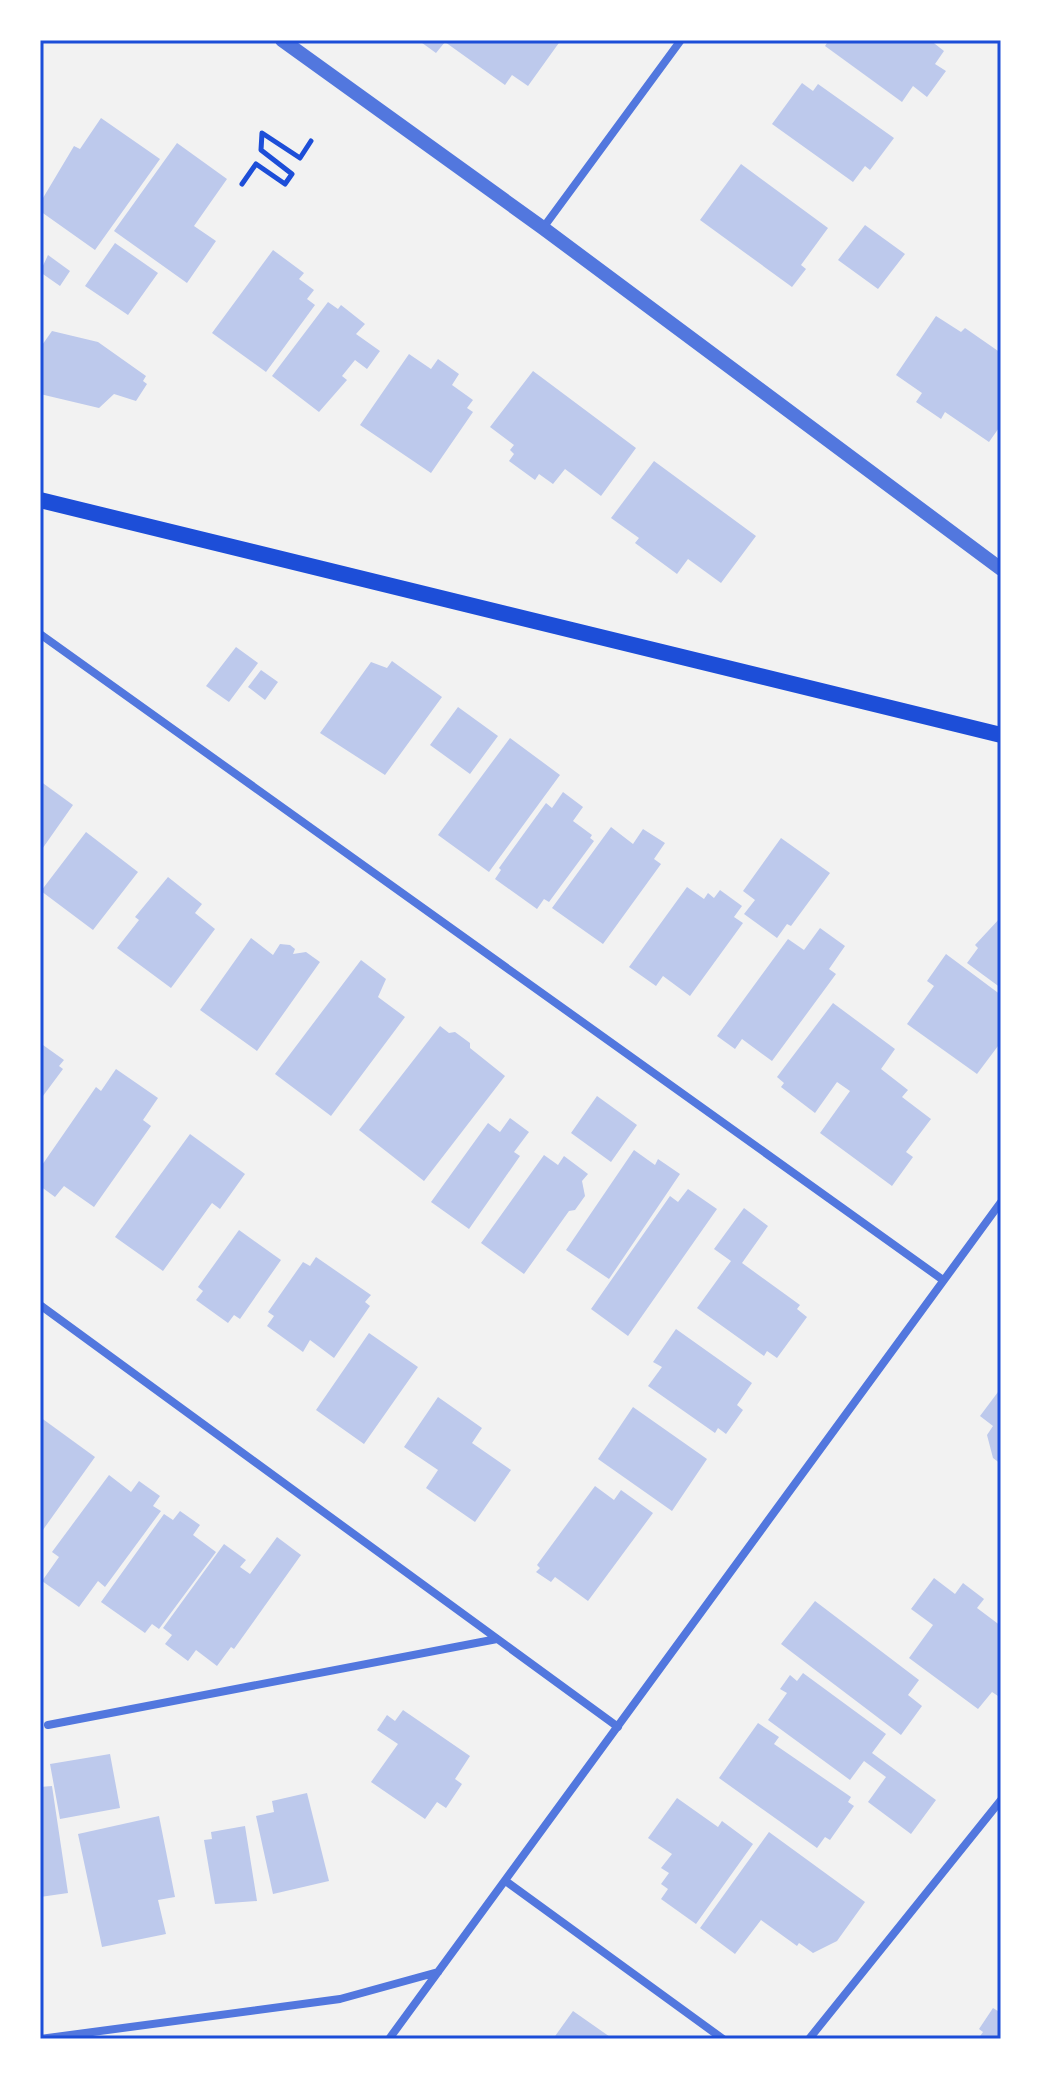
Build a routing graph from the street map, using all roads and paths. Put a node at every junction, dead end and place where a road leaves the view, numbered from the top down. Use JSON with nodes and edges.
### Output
{"nodes":[{"id":1,"x":282,"y":40,"type":"edge"},
{"id":2,"x":681,"y":40,"type":"edge"},
{"id":3,"x":311,"y":141,"type":"dead end"},
{"id":4,"x":242,"y":184,"type":"dead end"},
{"id":5,"x":543,"y":228,"type":"junction"},
{"id":6,"x":40,"y":500,"type":"edge"},
{"id":7,"x":1001,"y":569,"type":"edge"},
{"id":8,"x":40,"y":634,"type":"edge"},
{"id":9,"x":1001,"y":735,"type":"edge"},
{"id":10,"x":1001,"y":1202,"type":"edge"},
{"id":11,"x":943,"y":1280,"type":"junction"},
{"id":12,"x":40,"y":1305,"type":"edge"},
{"id":13,"x":497,"y":1639,"type":"junction"},
{"id":14,"x":48,"y":1725,"type":"dead end"},
{"id":15,"x":618,"y":1727,"type":"junction"},
{"id":16,"x":1001,"y":1800,"type":"edge"},
{"id":17,"x":507,"y":1882,"type":"junction"},
{"id":18,"x":438,"y":1972,"type":"junction"},
{"id":19,"x":40,"y":2039,"type":"edge"},
{"id":20,"x":389,"y":2039,"type":"edge"},
{"id":21,"x":723,"y":2039,"type":"edge"},
{"id":22,"x":809,"y":2039,"type":"edge"}],
"edges":[{"from":1,"to":5,"type":"street"},
{"from":2,"to":5,"type":"street"},
{"from":3,"to":4,"type":"path"},
{"from":5,"to":7,"type":"street"},
{"from":6,"to":9,"type":"main road"},
{"from":8,"to":11,"type":"street"},
{"from":10,"to":11,"type":"street"},
{"from":11,"to":15,"type":"street"},
{"from":12,"to":13,"type":"street"},
{"from":13,"to":14,"type":"street"},
{"from":13,"to":15,"type":"street"},
{"from":15,"to":17,"type":"street"},
{"from":16,"to":22,"type":"street"},
{"from":17,"to":18,"type":"street"},
{"from":17,"to":21,"type":"street"},
{"from":18,"to":19,"type":"street"},
{"from":18,"to":20,"type":"street"}]}
